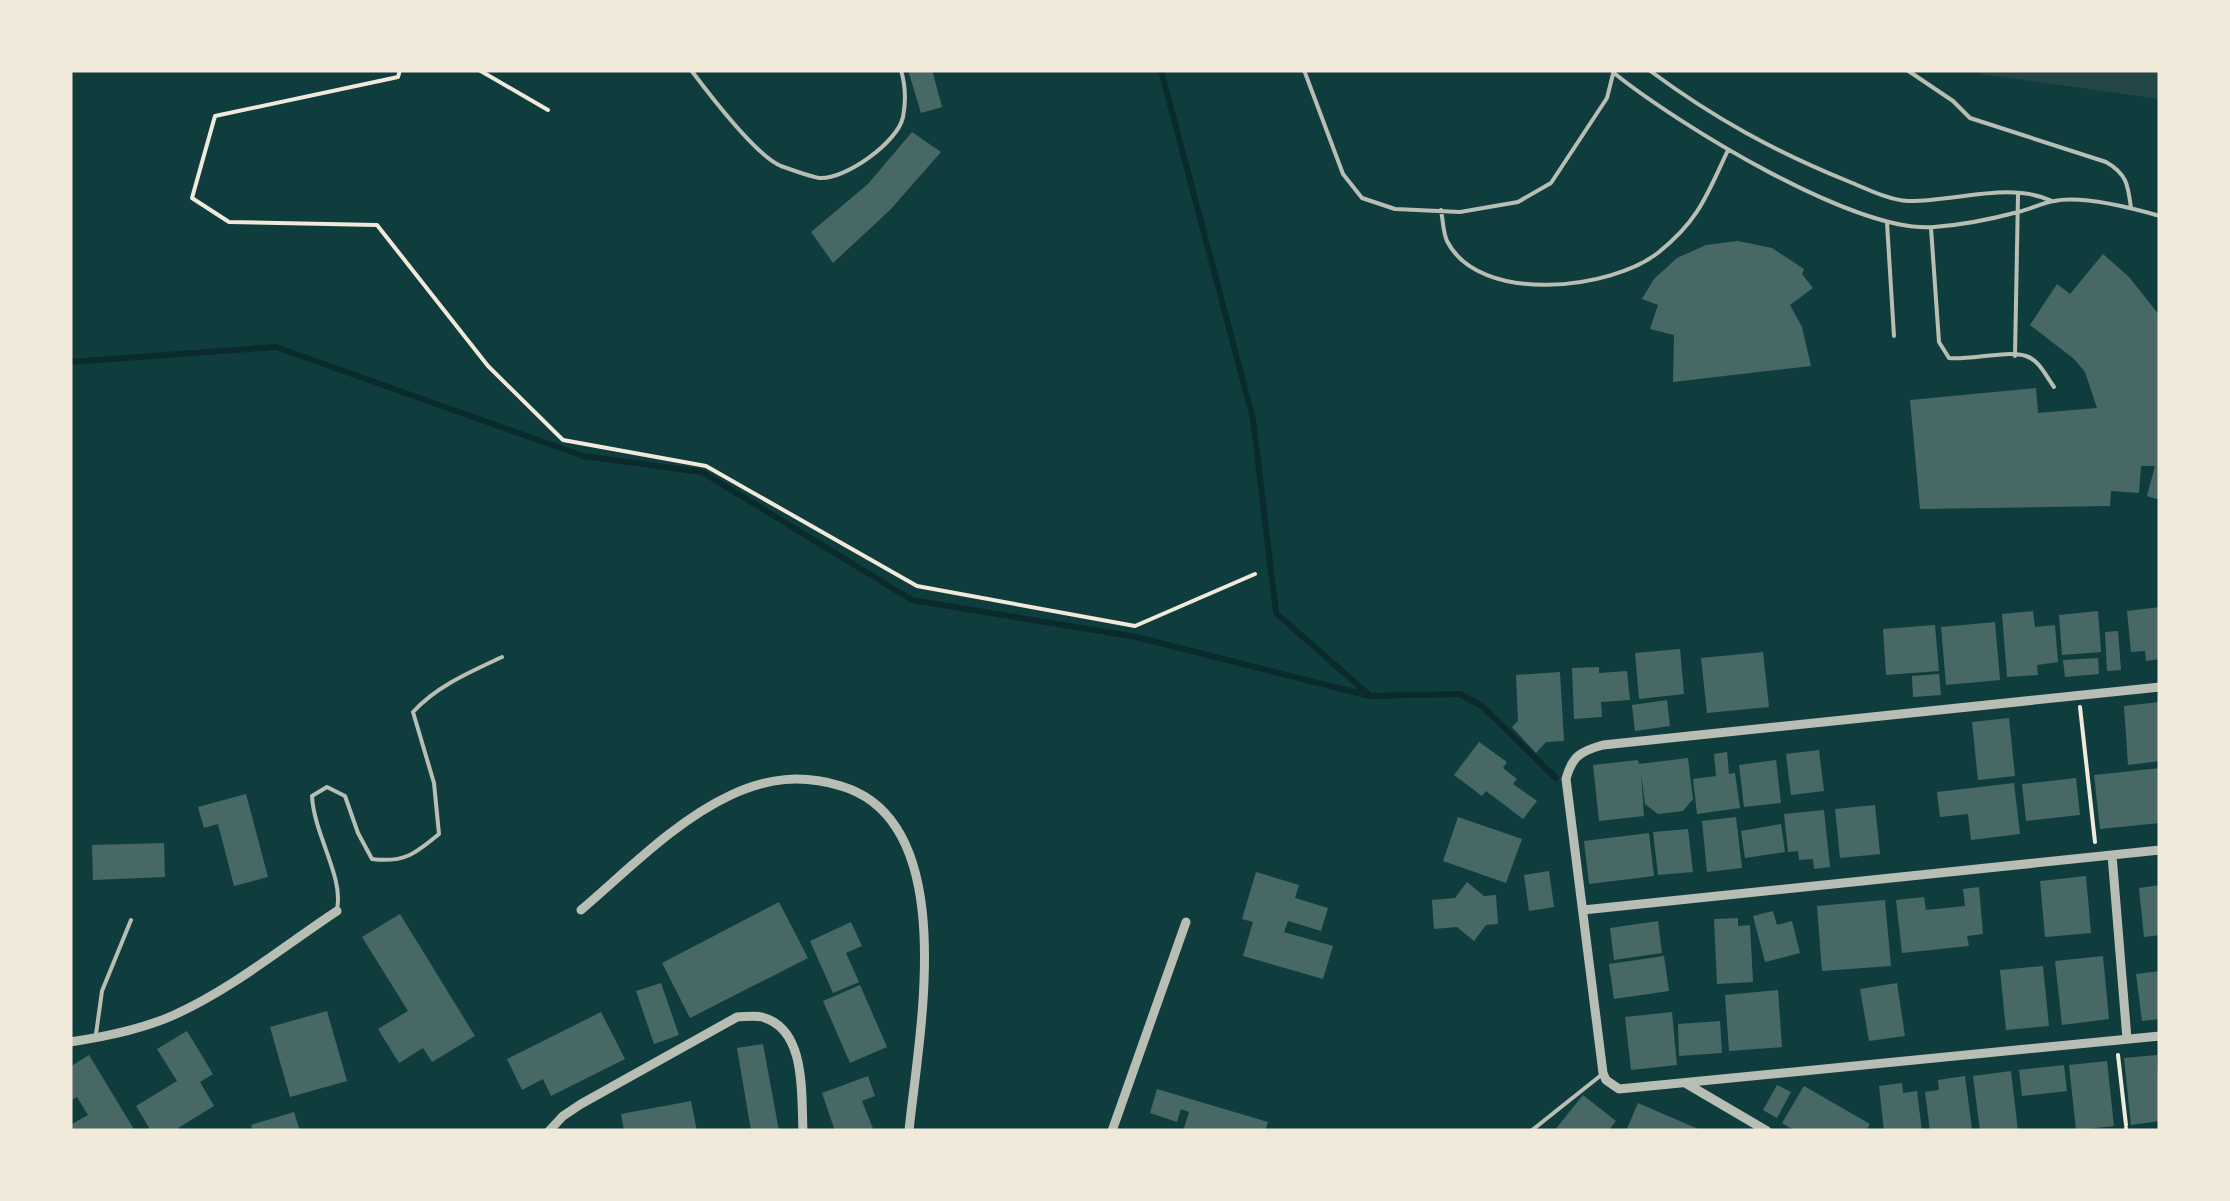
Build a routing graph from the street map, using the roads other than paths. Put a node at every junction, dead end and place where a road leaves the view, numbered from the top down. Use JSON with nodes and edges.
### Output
{"nodes":[{"id":1,"x":690,"y":70,"type":"edge"},
{"id":2,"x":901,"y":70,"type":"edge"},
{"id":3,"x":1304,"y":70,"type":"edge"},
{"id":4,"x":1650,"y":70,"type":"edge"},
{"id":5,"x":1907,"y":70,"type":"edge"},
{"id":6,"x":1614,"y":72,"type":"edge"},
{"id":7,"x":1728,"y":150,"type":"junction"},
{"id":8,"x":2018,"y":194,"type":"junction"},
{"id":9,"x":2052,"y":201,"type":"junction"},
{"id":10,"x":2131,"y":208,"type":"junction"},
{"id":11,"x":1441,"y":210,"type":"junction"},
{"id":12,"x":2015,"y":213,"type":"junction"},
{"id":13,"x":2160,"y":216,"type":"edge"},
{"id":14,"x":1888,"y":223,"type":"junction"},
{"id":15,"x":1931,"y":228,"type":"junction"},
{"id":16,"x":1894,"y":336,"type":"dead end"},
{"id":17,"x":2015,"y":356,"type":"junction"},
{"id":18,"x":2054,"y":387,"type":"dead end"},
{"id":19,"x":502,"y":658,"type":"dead end"},
{"id":20,"x":2160,"y":687,"type":"edge"},
{"id":21,"x":2160,"y":850,"type":"edge"},
{"id":22,"x":2112,"y":855,"type":"junction"},
{"id":23,"x":580,"y":910,"type":"dead end"},
{"id":24,"x":1582,"y":910,"type":"junction"},
{"id":25,"x":337,"y":911,"type":"joint"},
{"id":26,"x":131,"y":920,"type":"dead end"},
{"id":27,"x":1186,"y":922,"type":"dead end"},
{"id":28,"x":2160,"y":1036,"type":"edge"},
{"id":29,"x":96,"y":1038,"type":"junction"},
{"id":30,"x":2122,"y":1040,"type":"junction"},
{"id":31,"x":70,"y":1042,"type":"edge"},
{"id":32,"x":1604,"y":1073,"type":"junction"},
{"id":33,"x":1687,"y":1084,"type":"junction"},
{"id":34,"x":549,"y":1131,"type":"edge"},
{"id":35,"x":803,"y":1131,"type":"edge"},
{"id":36,"x":910,"y":1131,"type":"edge"},
{"id":37,"x":1112,"y":1131,"type":"edge"},
{"id":38,"x":1531,"y":1131,"type":"edge"},
{"id":39,"x":1768,"y":1131,"type":"edge"}],
"edges":[{"from":1,"to":2,"type":"lane"},
{"from":3,"to":11,"type":"lane"},
{"from":4,"to":8,"type":"lane"},
{"from":5,"to":10,"type":"lane"},
{"from":6,"to":7,"type":"lane"},
{"from":6,"to":11,"type":"lane"},
{"from":7,"to":11,"type":"lane"},
{"from":7,"to":14,"type":"lane"},
{"from":8,"to":9,"type":"lane"},
{"from":8,"to":12,"type":"lane"},
{"from":9,"to":10,"type":"lane"},
{"from":9,"to":12,"type":"lane"},
{"from":10,"to":13,"type":"lane"},
{"from":12,"to":15,"type":"lane"},
{"from":12,"to":17,"type":"lane"},
{"from":14,"to":15,"type":"lane"},
{"from":14,"to":16,"type":"lane"},
{"from":15,"to":17,"type":"lane"},
{"from":17,"to":18,"type":"lane"},
{"from":19,"to":25,"type":"lane"},
{"from":20,"to":24,"type":"street"},
{"from":21,"to":22,"type":"street"},
{"from":22,"to":24,"type":"street"},
{"from":22,"to":30,"type":"street"},
{"from":23,"to":36,"type":"street"},
{"from":24,"to":32,"type":"street"},
{"from":25,"to":29,"type":"street"},
{"from":26,"to":29,"type":"lane"},
{"from":27,"to":37,"type":"street"},
{"from":28,"to":30,"type":"street"},
{"from":29,"to":31,"type":"street"},
{"from":30,"to":33,"type":"street"},
{"from":32,"to":33,"type":"street"},
{"from":32,"to":38,"type":"lane"},
{"from":33,"to":39,"type":"street"},
{"from":34,"to":35,"type":"street"}]}
